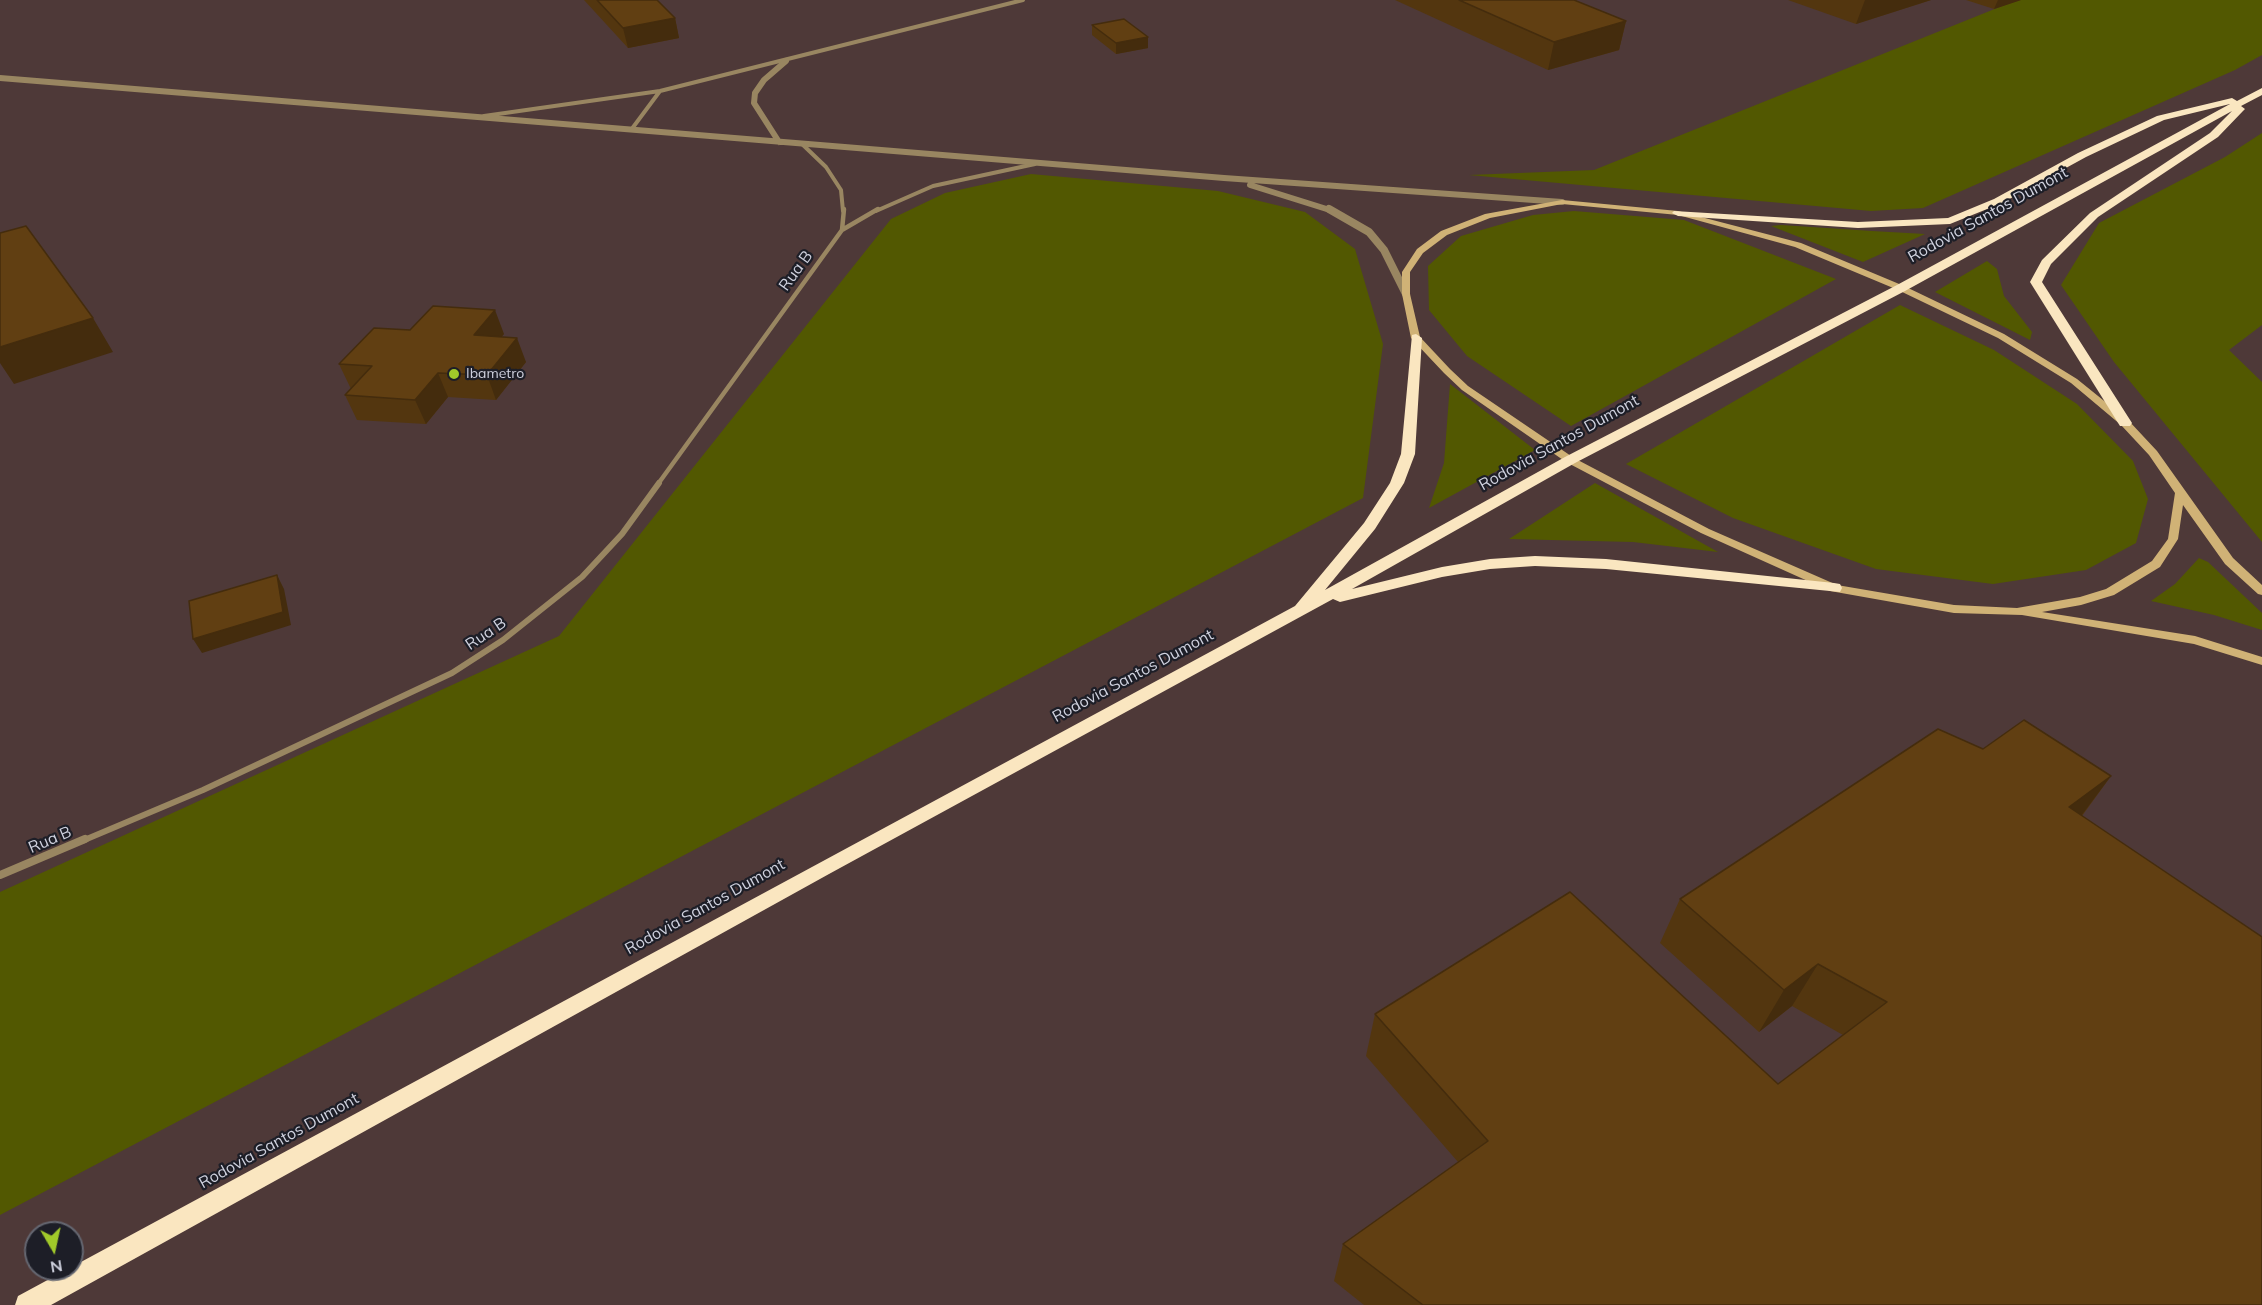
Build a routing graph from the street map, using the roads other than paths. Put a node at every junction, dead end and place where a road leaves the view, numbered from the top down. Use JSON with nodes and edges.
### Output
{"nodes":[{"id":1,"x":1023,"y":0,"type":"edge"},
{"id":2,"x":786,"y":61,"type":"junction"},
{"id":3,"x":0,"y":78,"type":"edge"},
{"id":4,"x":660,"y":91,"type":"junction"},
{"id":5,"x":2258,"y":93,"type":"edge"},
{"id":6,"x":471,"y":118,"type":"junction"},
{"id":7,"x":632,"y":130,"type":"junction"},
{"id":8,"x":779,"y":142,"type":"junction"},
{"id":9,"x":802,"y":144,"type":"junction"},
{"id":10,"x":1039,"y":163,"type":"junction"},
{"id":11,"x":1224,"y":178,"type":"junction"},
{"id":12,"x":1562,"y":202,"type":"junction"},
{"id":13,"x":1678,"y":213,"type":"junction"},
{"id":14,"x":842,"y":231,"type":"junction"},
{"id":15,"x":1901,"y":288,"type":"junction"},
{"id":16,"x":1406,"y":294,"type":"junction"},
{"id":17,"x":1416,"y":338,"type":"junction"},
{"id":18,"x":2125,"y":423,"type":"junction"},
{"id":19,"x":1570,"y":460,"type":"junction"},
{"id":20,"x":2180,"y":493,"type":"junction"},
{"id":21,"x":1834,"y":588,"type":"junction"},
{"id":22,"x":2262,"y":591,"type":"edge"},
{"id":23,"x":2017,"y":612,"type":"junction"},
{"id":24,"x":1297,"y":613,"type":"junction"},
{"id":25,"x":2262,"y":661,"type":"edge"},
{"id":26,"x":0,"y":875,"type":"edge"},
{"id":27,"x":27,"y":1305,"type":"edge"}],
"edges":[{"from":1,"to":2,"type":"street"},
{"from":2,"to":4,"type":"street"},
{"from":2,"to":8,"type":"street"},
{"from":3,"to":6,"type":"street"},
{"from":4,"to":6,"type":"street"},
{"from":4,"to":7,"type":"street"},
{"from":5,"to":13,"type":"highway"},
{"from":5,"to":15,"type":"highway","name":"Rodovia Santos Dumont"},
{"from":5,"to":18,"type":"highway"},
{"from":6,"to":7,"type":"street"},
{"from":7,"to":8,"type":"street"},
{"from":8,"to":9,"type":"street"},
{"from":9,"to":10,"type":"street"},
{"from":9,"to":14,"type":"street"},
{"from":10,"to":11,"type":"street"},
{"from":10,"to":14,"type":"street"},
{"from":11,"to":12,"type":"street"},
{"from":11,"to":16,"type":"street"},
{"from":12,"to":13,"type":"main road"},
{"from":12,"to":16,"type":"main road"},
{"from":13,"to":15,"type":"main road"},
{"from":14,"to":26,"type":"street","name":"Rua B"},
{"from":15,"to":18,"type":"main road"},
{"from":15,"to":19,"type":"highway","name":"Rodovia Santos Dumont"},
{"from":16,"to":17,"type":"main road"},
{"from":17,"to":19,"type":"main road"},
{"from":17,"to":24,"type":"highway"},
{"from":18,"to":20,"type":"main road"},
{"from":19,"to":21,"type":"main road"},
{"from":19,"to":24,"type":"highway","name":"Rodovia Santos Dumont"},
{"from":20,"to":22,"type":"main road"},
{"from":20,"to":23,"type":"main road"},
{"from":21,"to":23,"type":"main road"},
{"from":21,"to":24,"type":"highway"},
{"from":23,"to":25,"type":"main road"},
{"from":24,"to":27,"type":"highway","name":"Rodovia Santos Dumont"}]}
